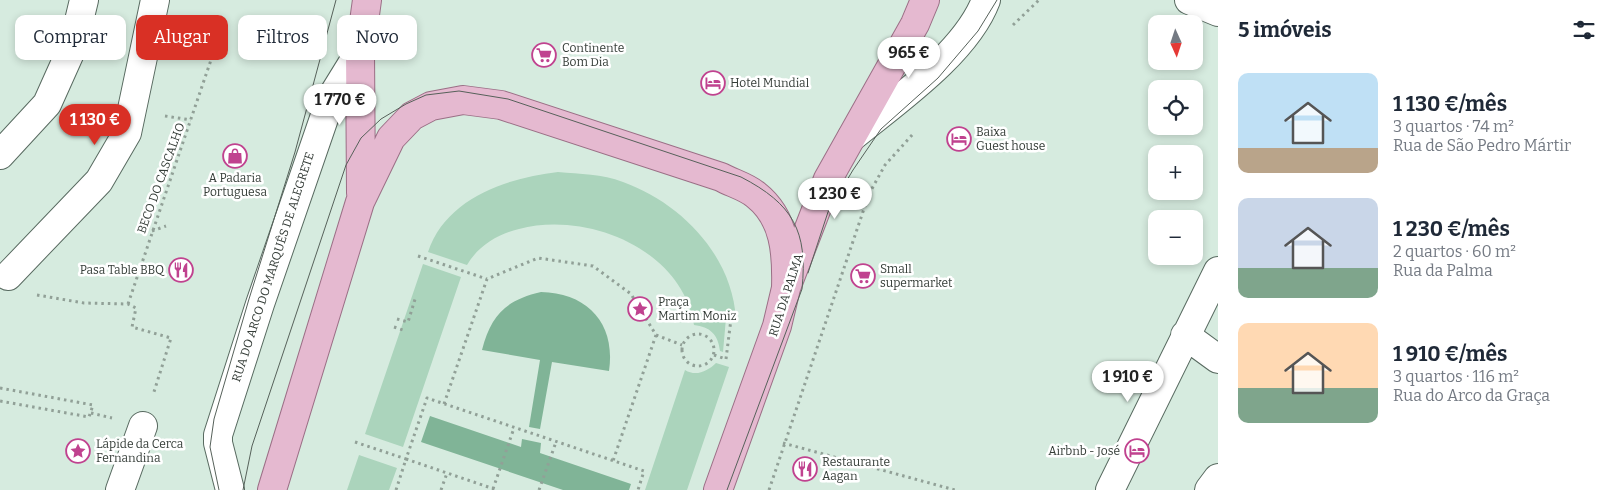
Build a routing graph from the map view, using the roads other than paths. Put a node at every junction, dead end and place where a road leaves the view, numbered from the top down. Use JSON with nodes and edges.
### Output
{"nodes":[{"id":1,"x":84,"y":0,"type":"edge"},
{"id":2,"x":155,"y":0,"type":"edge"},
{"id":3,"x":367,"y":0,"type":"edge"},
{"id":4,"x":925,"y":0,"type":"edge"},
{"id":5,"x":986,"y":0,"type":"edge"},
{"id":6,"x":1189,"y":0,"type":"edge"},
{"id":7,"x":1218,"y":12,"type":"edge"},
{"id":8,"x":365,"y":15,"type":"edge"},
{"id":9,"x":354,"y":60,"type":"edge"},
{"id":10,"x":360,"y":60,"type":"edge"},
{"id":11,"x":851,"y":138,"type":"junction"},
{"id":12,"x":0,"y":155,"type":"edge"},
{"id":13,"x":360,"y":202,"type":"junction"},
{"id":14,"x":1218,"y":271,"type":"edge"},
{"id":15,"x":8,"y":276,"type":"road end"},
{"id":16,"x":786,"y":288,"type":"junction"},
{"id":17,"x":1185,"y":335,"type":"junction"},
{"id":18,"x":1218,"y":359,"type":"edge"},
{"id":19,"x":143,"y":426,"type":"road end"},
{"id":20,"x":1218,"y":478,"type":"edge"},
{"id":21,"x":120,"y":490,"type":"edge"},
{"id":22,"x":230,"y":490,"type":"edge"},
{"id":23,"x":272,"y":490,"type":"edge"},
{"id":24,"x":718,"y":490,"type":"edge"},
{"id":25,"x":1110,"y":490,"type":"edge"},
{"id":26,"x":1209,"y":490,"type":"edge"}],
"edges":[{"from":1,"to":12,"type":"street"},
{"from":2,"to":15,"type":"street"},
{"from":3,"to":8,"type":"main road","name":"RUA DO ARCO DO MARQUÊS DE ALEGRETE"},
{"from":4,"to":11,"type":"main road","name":"RUA DA PALMA"},
{"from":5,"to":11,"type":"street"},
{"from":6,"to":7,"type":"street"},
{"from":9,"to":22,"type":"street","name":"RUA DO ARCO DO MARQUÊS DE ALEGRETE"},
{"from":10,"to":13,"type":"main road","name":"RUA DO ARCO DO MARQUÊS DE ALEGRETE"},
{"from":11,"to":16,"type":"main road","name":"RUA DA PALMA"},
{"from":13,"to":16,"type":"main road"},
{"from":13,"to":23,"type":"main road"},
{"from":14,"to":17,"type":"street"},
{"from":16,"to":24,"type":"main road","name":"RUA DA PALMA"},
{"from":17,"to":18,"type":"street"},
{"from":17,"to":25,"type":"street"},
{"from":19,"to":21,"type":"street"},
{"from":20,"to":26,"type":"street"}]}
